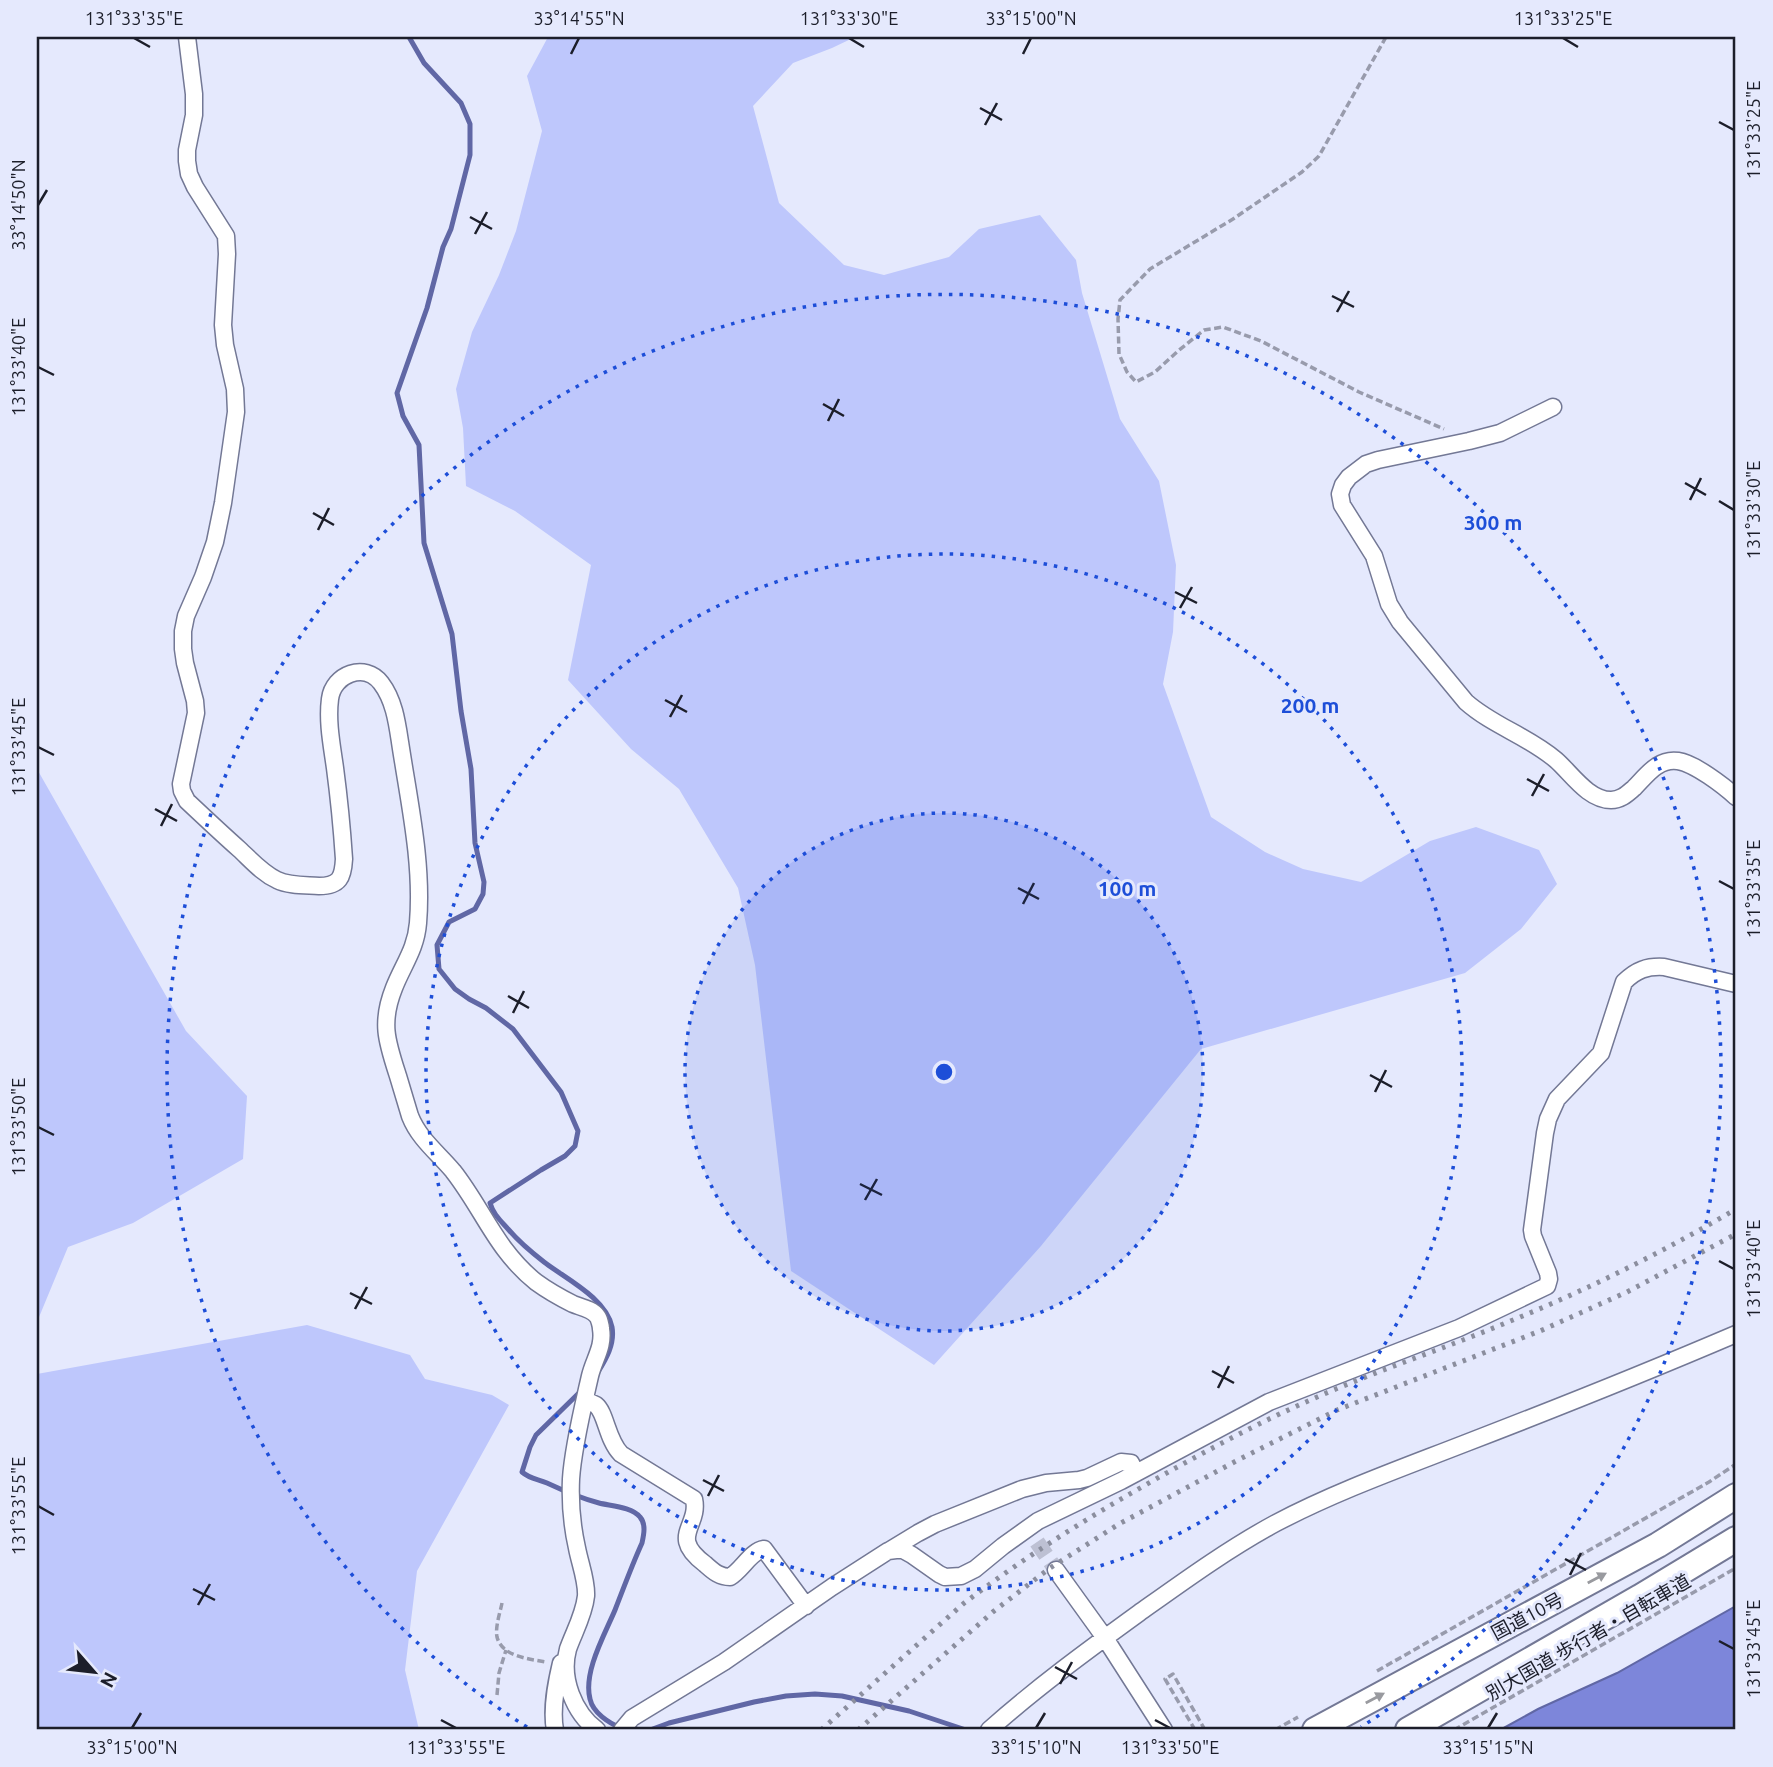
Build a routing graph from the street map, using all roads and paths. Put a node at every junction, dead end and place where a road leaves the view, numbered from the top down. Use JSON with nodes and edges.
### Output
{"nodes":[{"id":1,"x":187,"y":37,"type":"edge"},
{"id":2,"x":1386,"y":37,"type":"edge"},
{"id":3,"x":1553,"y":407,"type":"dead end"},
{"id":4,"x":1469,"y":441,"type":"junction"},
{"id":5,"x":1736,"y":797,"type":"edge"},
{"id":6,"x":1736,"y":984,"type":"edge"},
{"id":7,"x":1736,"y":1334,"type":"edge"},
{"id":8,"x":585,"y":1400,"type":"junction"},
{"id":9,"x":1736,"y":1464,"type":"edge"},
{"id":10,"x":1136,"y":1473,"type":"junction"},
{"id":11,"x":1736,"y":1496,"type":"edge"},
{"id":12,"x":1027,"y":1528,"type":"junction"},
{"id":13,"x":1736,"y":1539,"type":"edge"},
{"id":14,"x":1037,"y":1542,"type":"tunnel mouth"},
{"id":15,"x":888,"y":1551,"type":"junction"},
{"id":16,"x":1736,"y":1568,"type":"edge"},
{"id":17,"x":1056,"y":1570,"type":"tunnel mouth"},
{"id":18,"x":502,"y":1603,"type":"dead end"},
{"id":19,"x":806,"y":1606,"type":"junction"},
{"id":20,"x":1105,"y":1638,"type":"junction"},
{"id":21,"x":506,"y":1650,"type":"junction"},
{"id":22,"x":564,"y":1658,"type":"junction"},
{"id":23,"x":1377,"y":1671,"type":"dead end"},
{"id":24,"x":497,"y":1695,"type":"dead end"},
{"id":25,"x":1306,"y":1724,"type":"edge"},
{"id":26,"x":624,"y":1727,"type":"edge"},
{"id":27,"x":555,"y":1730,"type":"edge"},
{"id":28,"x":597,"y":1730,"type":"edge"},
{"id":29,"x":989,"y":1730,"type":"edge"},
{"id":30,"x":1164,"y":1730,"type":"edge"},
{"id":31,"x":1195,"y":1730,"type":"edge"},
{"id":32,"x":1205,"y":1730,"type":"edge"},
{"id":33,"x":1275,"y":1730,"type":"edge"},
{"id":34,"x":1408,"y":1730,"type":"edge"},
{"id":35,"x":1454,"y":1730,"type":"edge"}],
"edges":[{"from":1,"to":8,"type":"street"},
{"from":2,"to":4,"type":"path"},
{"from":3,"to":4,"type":"street"},
{"from":4,"to":5,"type":"street"},
{"from":6,"to":10,"type":"street"},
{"from":7,"to":20,"type":"street"},
{"from":8,"to":19,"type":"street"},
{"from":8,"to":22,"type":"street"},
{"from":9,"to":23,"type":"path"},
{"from":10,"to":12,"type":"street"},
{"from":10,"to":15,"type":"street"},
{"from":25,"to":11,"type":"highway","name":"国道10号","one_way":true},
{"from":12,"to":14,"type":"street"},
{"from":12,"to":15,"type":"street"},
{"from":13,"to":34,"type":"highway","name":"国道10号"},
{"from":15,"to":19,"type":"street"},
{"from":16,"to":35,"type":"path","name":"別大国道 歩行者・自転車道"},
{"from":17,"to":20,"type":"street"},
{"from":18,"to":21,"type":"path"},
{"from":19,"to":26,"type":"street"},
{"from":20,"to":29,"type":"street"},
{"from":20,"to":30,"type":"street"},
{"from":21,"to":22,"type":"path"},
{"from":21,"to":24,"type":"path"},
{"from":22,"to":27,"type":"street"},
{"from":22,"to":28,"type":"street"},
{"from":25,"to":33,"type":"path"},
{"from":31,"to":32,"type":"path"}]}
